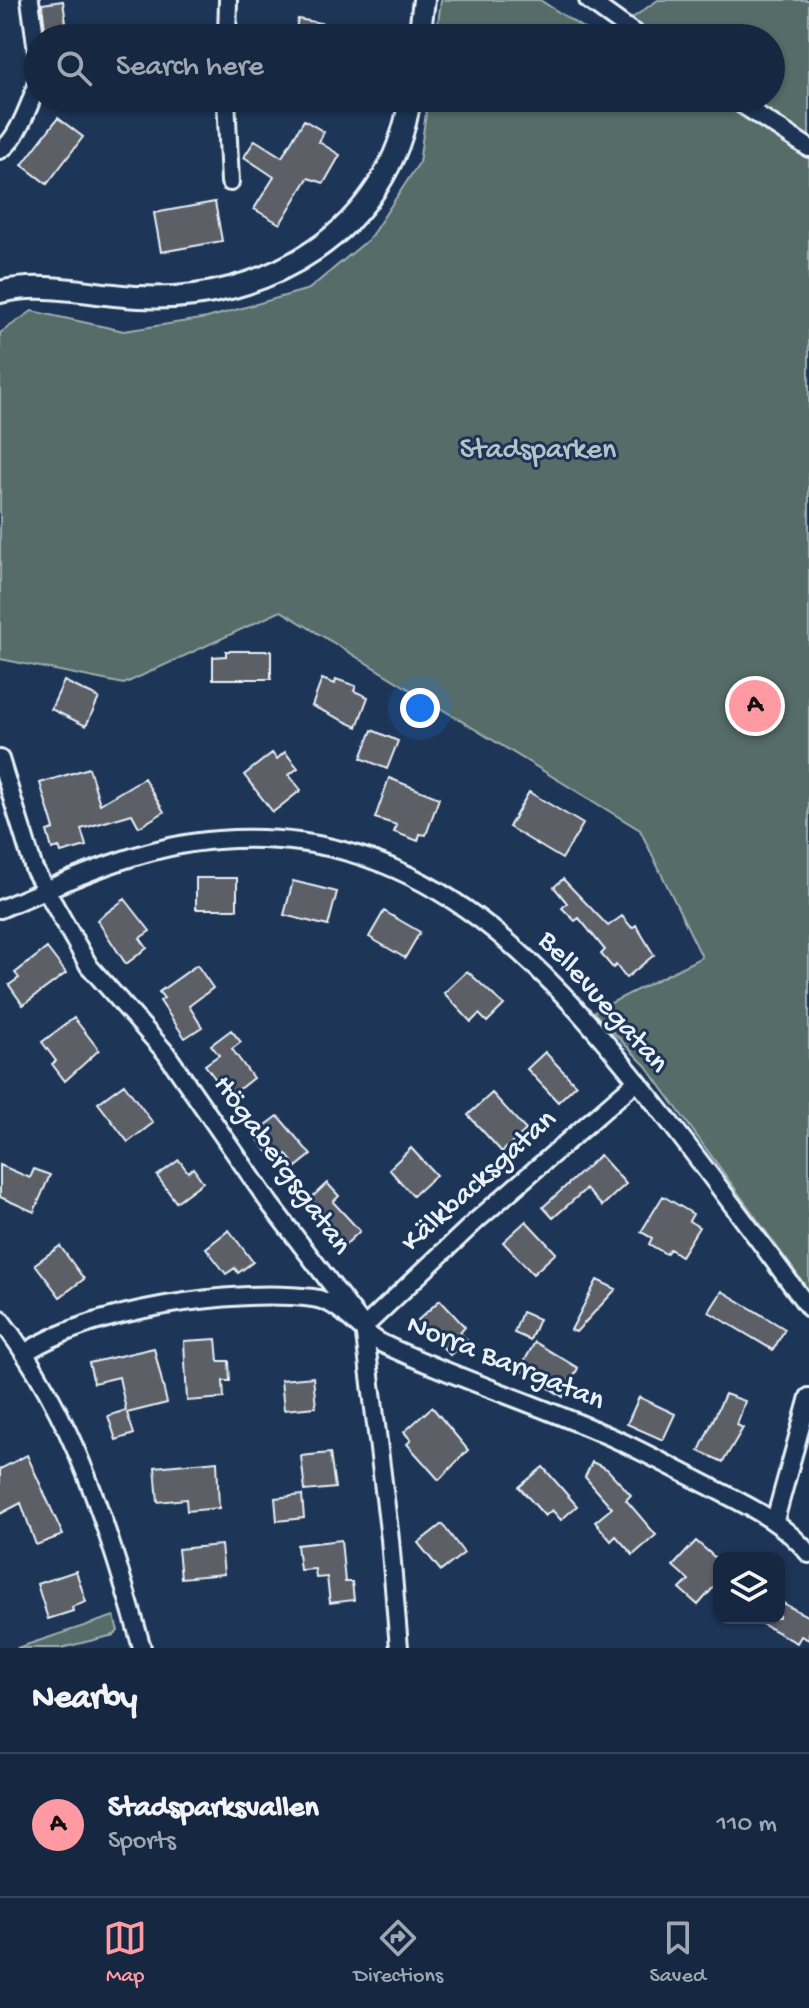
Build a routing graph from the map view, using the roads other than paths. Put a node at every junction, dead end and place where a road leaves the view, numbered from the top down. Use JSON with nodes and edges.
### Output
{"nodes":[{"id":1,"x":30,"y":0,"type":"edge"},
{"id":2,"x":228,"y":0,"type":"edge"},
{"id":3,"x":424,"y":0,"type":"edge"},
{"id":4,"x":598,"y":2,"type":"edge"},
{"id":5,"x":33,"y":24,"type":"edge"},
{"id":6,"x":227,"y":24,"type":"edge"},
{"id":7,"x":421,"y":24,"type":"edge"},
{"id":8,"x":624,"y":24,"type":"edge"},
{"id":9,"x":26,"y":112,"type":"edge"},
{"id":10,"x":227,"y":112,"type":"edge"},
{"id":11,"x":409,"y":112,"type":"edge"},
{"id":12,"x":754,"y":112,"type":"edge"},
{"id":13,"x":809,"y":148,"type":"edge"},
{"id":14,"x":0,"y":150,"type":"edge"},
{"id":15,"x":230,"y":182,"type":"dead end"},
{"id":16,"x":0,"y":292,"type":"edge"},
{"id":17,"x":0,"y":759,"type":"edge"},
{"id":18,"x":45,"y":890,"type":"junction"},
{"id":19,"x":0,"y":909,"type":"edge"},
{"id":20,"x":637,"y":1081,"type":"junction"},
{"id":21,"x":809,"y":1308,"type":"edge"},
{"id":22,"x":0,"y":1319,"type":"edge"},
{"id":23,"x":364,"y":1327,"type":"junction"},
{"id":24,"x":26,"y":1352,"type":"junction"},
{"id":25,"x":809,"y":1397,"type":"edge"},
{"id":26,"x":775,"y":1520,"type":"junction"},
{"id":27,"x":809,"y":1554,"type":"edge"},
{"id":28,"x":142,"y":1648,"type":"edge"},
{"id":29,"x":399,"y":1648,"type":"edge"}],
"edges":[{"from":1,"to":5,"type":"street"},
{"from":2,"to":6,"type":"street"},
{"from":3,"to":7,"type":"street"},
{"from":4,"to":8,"type":"street"},
{"from":9,"to":14,"type":"street"},
{"from":10,"to":15,"type":"street"},
{"from":11,"to":16,"type":"street"},
{"from":12,"to":13,"type":"street"},
{"from":17,"to":18,"type":"street","name":"Högabergsgatan"},
{"from":18,"to":19,"type":"street","name":"Bellevuegatan"},
{"from":18,"to":20,"type":"street","name":"Bellevuegatan"},
{"from":18,"to":23,"type":"street","name":"Högabergsgatan"},
{"from":20,"to":21,"type":"street","name":"Bellevuegatan"},
{"from":20,"to":23,"type":"street","name":"Kälkbacksgatan"},
{"from":22,"to":24,"type":"street"},
{"from":23,"to":24,"type":"street","name":"Norra Barrgatan"},
{"from":23,"to":26,"type":"street","name":"Norra Barrgatan"},
{"from":23,"to":29,"type":"street"},
{"from":24,"to":28,"type":"street"},
{"from":25,"to":26,"type":"street"},
{"from":26,"to":27,"type":"street","name":"Norra Barrgatan"}]}
